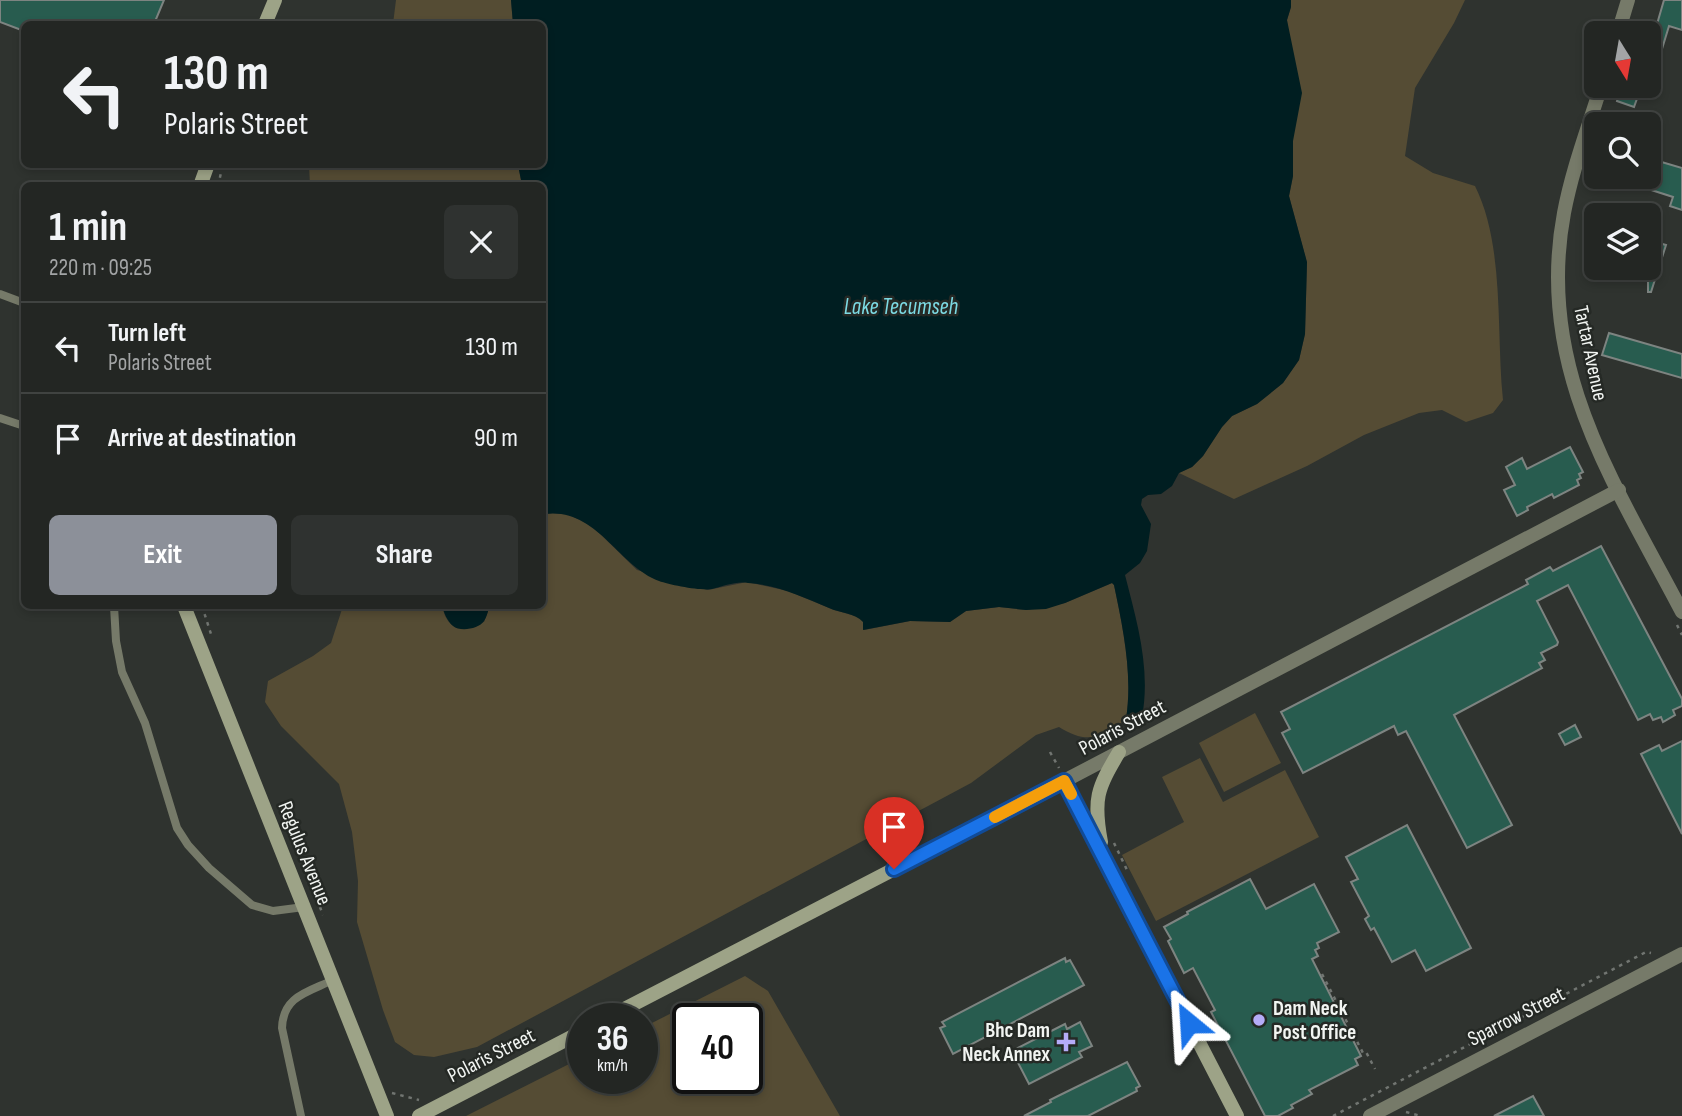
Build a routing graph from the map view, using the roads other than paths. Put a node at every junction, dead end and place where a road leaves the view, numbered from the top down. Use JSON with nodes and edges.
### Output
{"nodes":[{"id":1,"x":275,"y":0,"type":"edge"},
{"id":2,"x":1628,"y":0,"type":"edge"},
{"id":3,"x":266,"y":21,"type":"edge"},
{"id":4,"x":1622,"y":21,"type":"edge"},
{"id":5,"x":1597,"y":98,"type":"edge"},
{"id":6,"x":0,"y":294,"type":"edge"},
{"id":7,"x":21,"y":302,"type":"edge"},
{"id":8,"x":0,"y":418,"type":"edge"},
{"id":9,"x":21,"y":425,"type":"edge"},
{"id":10,"x":1619,"y":490,"type":"junction"},
{"id":11,"x":114,"y":609,"type":"edge"},
{"id":12,"x":185,"y":609,"type":"edge"},
{"id":13,"x":1679,"y":618,"type":"edge"},
{"id":14,"x":1119,"y":752,"type":"junction"},
{"id":15,"x":1062,"y":775,"type":"junction"},
{"id":16,"x":1103,"y":857,"type":"junction"},
{"id":17,"x":304,"y":907,"type":"junction"},
{"id":18,"x":1682,"y":954,"type":"edge"},
{"id":19,"x":333,"y":980,"type":"junction"},
{"id":20,"x":635,"y":1003,"type":"edge"},
{"id":21,"x":567,"y":1039,"type":"edge"},
{"id":22,"x":301,"y":1116,"type":"edge"},
{"id":23,"x":387,"y":1116,"type":"edge"},
{"id":24,"x":419,"y":1116,"type":"edge"},
{"id":25,"x":1237,"y":1116,"type":"edge"},
{"id":26,"x":1370,"y":1116,"type":"edge"}],
"edges":[{"from":1,"to":3,"type":"street"},
{"from":2,"to":4,"type":"street"},
{"from":5,"to":10,"type":"street","name":"Tartar Avenue"},
{"from":6,"to":7,"type":"lane"},
{"from":8,"to":9,"type":"lane"},
{"from":10,"to":13,"type":"street","name":"Tartar Avenue"},
{"from":10,"to":14,"type":"street","name":"Polaris Street"},
{"from":11,"to":17,"type":"lane"},
{"from":12,"to":17,"type":"street","name":"Regulus Avenue"},
{"from":14,"to":15,"type":"street","name":"Polaris Street"},
{"from":14,"to":16,"type":"street"},
{"from":15,"to":16,"type":"street"},
{"from":15,"to":20,"type":"street","name":"Polaris Street"},
{"from":16,"to":25,"type":"street"},
{"from":17,"to":19,"type":"street","name":"Regulus Avenue"},
{"from":18,"to":26,"type":"street","name":"Sparrow Street"},
{"from":19,"to":22,"type":"lane"},
{"from":19,"to":23,"type":"street","name":"Regulus Avenue"},
{"from":21,"to":24,"type":"street","name":"Polaris Street"}]}
